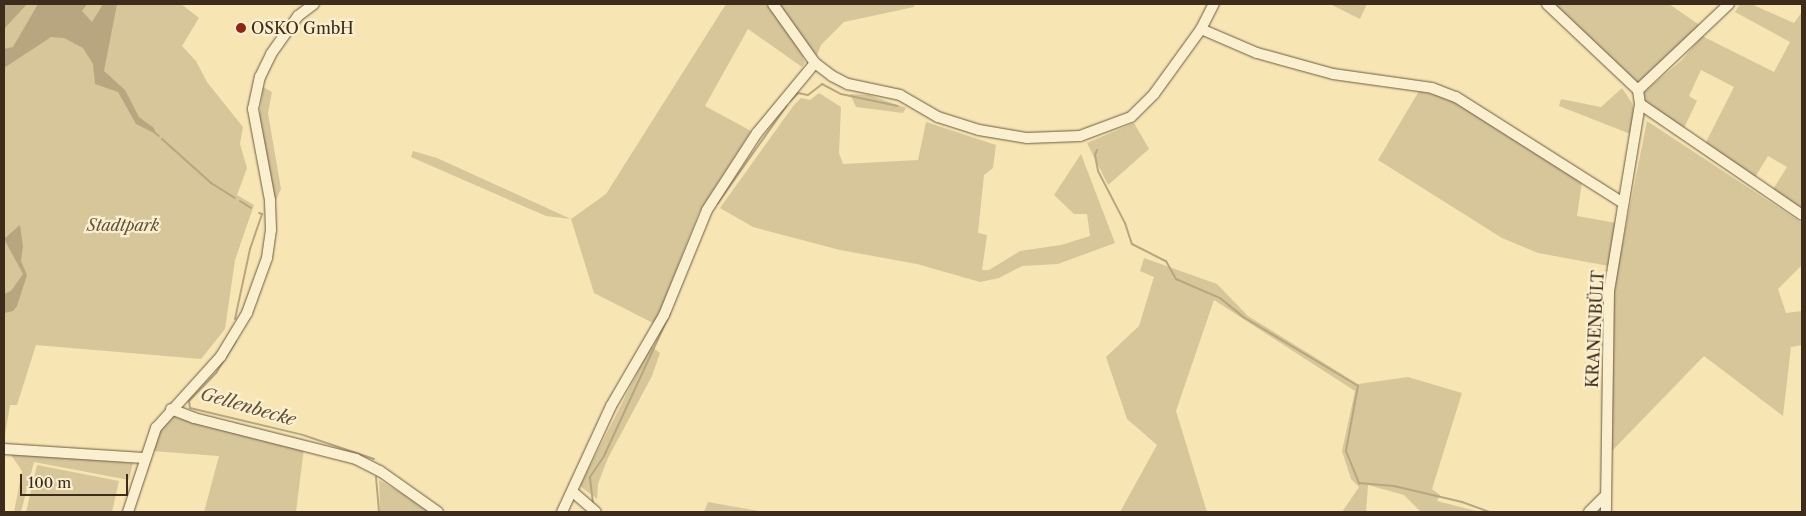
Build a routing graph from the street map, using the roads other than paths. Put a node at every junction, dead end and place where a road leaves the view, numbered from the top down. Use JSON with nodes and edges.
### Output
{"nodes":[{"id":1,"x":314,"y":4,"type":"edge"},
{"id":2,"x":773,"y":4,"type":"edge"},
{"id":3,"x":1214,"y":4,"type":"edge"},
{"id":4,"x":1547,"y":4,"type":"edge"},
{"id":5,"x":1729,"y":4,"type":"edge"},
{"id":6,"x":1200,"y":29,"type":"junction"},
{"id":7,"x":815,"y":63,"type":"junction"},
{"id":8,"x":1638,"y":90,"type":"junction"},
{"id":9,"x":1640,"y":104,"type":"junction"},
{"id":10,"x":1623,"y":203,"type":"junction"},
{"id":11,"x":1802,"y":215,"type":"edge"},
{"id":12,"x":171,"y":409,"type":"junction"},
{"id":13,"x":4,"y":451,"type":"edge"},
{"id":14,"x":144,"y":458,"type":"junction"},
{"id":15,"x":573,"y":492,"type":"junction"},
{"id":16,"x":1605,"y":496,"type":"junction"},
{"id":17,"x":128,"y":512,"type":"edge"},
{"id":18,"x":438,"y":512,"type":"edge"},
{"id":19,"x":562,"y":512,"type":"edge"},
{"id":20,"x":596,"y":512,"type":"edge"},
{"id":21,"x":1588,"y":512,"type":"edge"},
{"id":22,"x":1606,"y":512,"type":"edge"}],
"edges":[{"from":1,"to":12,"type":"street"},
{"from":2,"to":7,"type":"street"},
{"from":3,"to":6,"type":"street"},
{"from":4,"to":8,"type":"street"},
{"from":5,"to":8,"type":"street"},
{"from":6,"to":7,"type":"street"},
{"from":6,"to":10,"type":"street"},
{"from":7,"to":15,"type":"street"},
{"from":8,"to":9,"type":"street","name":"KRANENBÜLT"},
{"from":9,"to":10,"type":"street","name":"KRANENBÜLT"},
{"from":9,"to":11,"type":"street"},
{"from":10,"to":16,"type":"street","name":"KRANENBÜLT"},
{"from":12,"to":14,"type":"street"},
{"from":12,"to":18,"type":"street"},
{"from":13,"to":14,"type":"street"},
{"from":14,"to":17,"type":"street"},
{"from":15,"to":19,"type":"street"},
{"from":15,"to":20,"type":"street"},
{"from":16,"to":21,"type":"street"},
{"from":16,"to":22,"type":"street","name":"KRANENBÜLT"}]}
